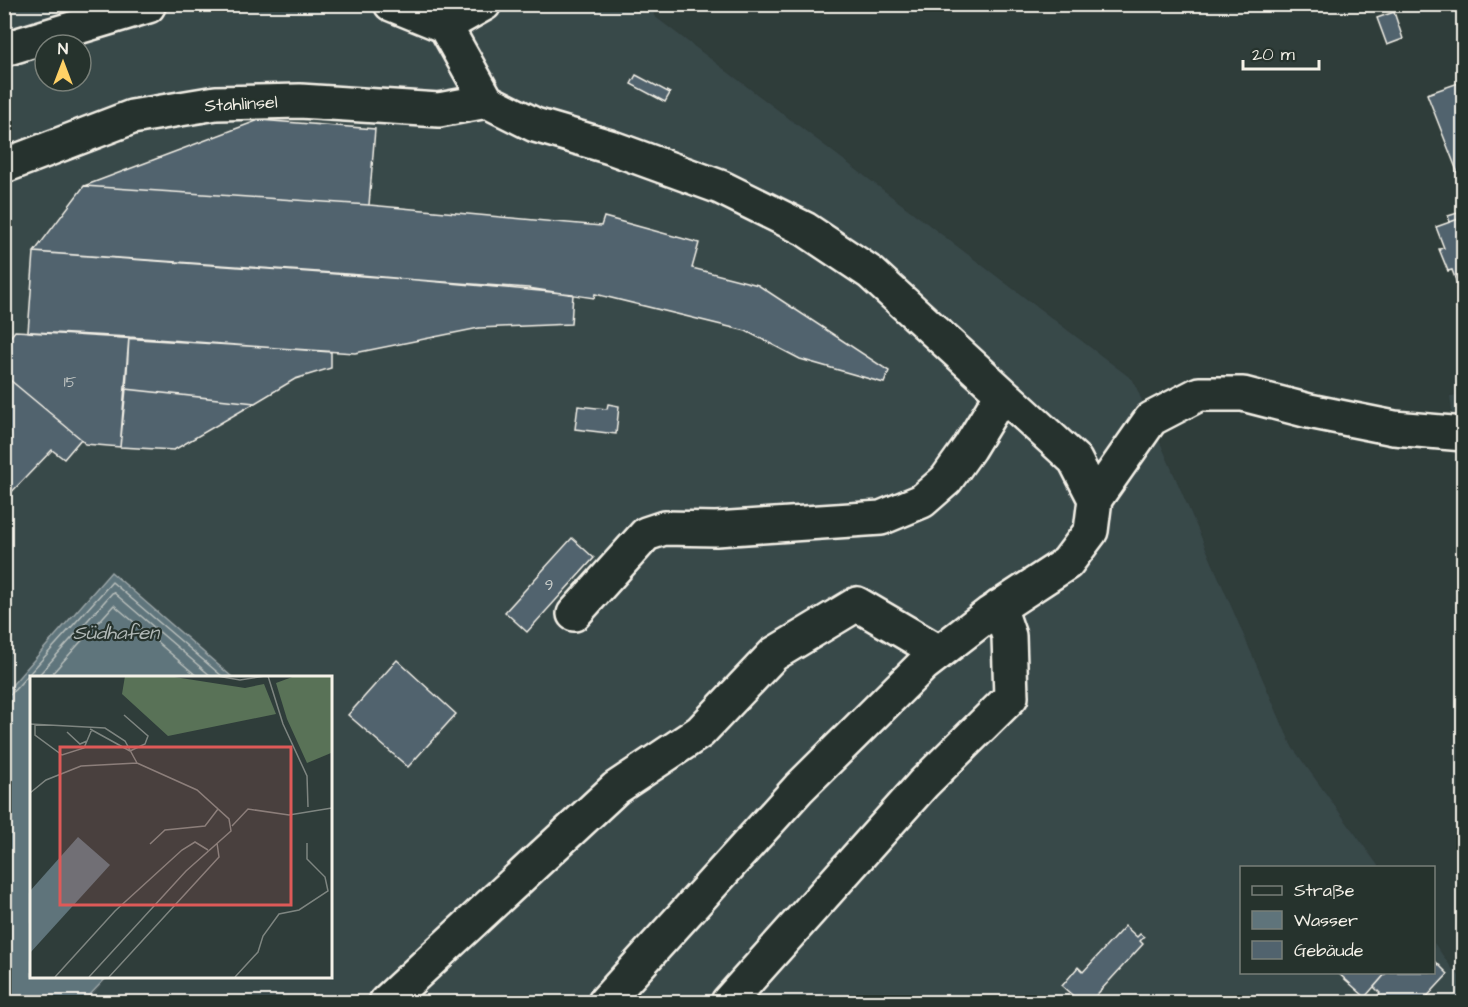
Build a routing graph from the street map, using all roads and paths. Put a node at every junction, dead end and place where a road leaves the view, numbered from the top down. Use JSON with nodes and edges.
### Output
{"nodes":[{"id":1,"x":149,"y":4,"type":"edge"},
{"id":2,"x":391,"y":4,"type":"edge"},
{"id":3,"x":484,"y":4,"type":"edge"},
{"id":4,"x":441,"y":15,"type":"edge"},
{"id":5,"x":4,"y":45,"type":"edge"},
{"id":6,"x":487,"y":101,"type":"junction"},
{"id":7,"x":4,"y":166,"type":"edge"},
{"id":8,"x":1002,"y":394,"type":"junction"},
{"id":9,"x":1464,"y":434,"type":"edge"},
{"id":10,"x":1095,"y":499,"type":"junction"},
{"id":11,"x":999,"y":607,"type":"junction"},
{"id":12,"x":574,"y":614,"type":"dead end"},
{"id":13,"x":939,"y":652,"type":"junction"},
{"id":14,"x":386,"y":1002,"type":"edge"},
{"id":15,"x":605,"y":1002,"type":"edge"},
{"id":16,"x":728,"y":1002,"type":"edge"}],
"edges":[{"from":1,"to":5,"type":"street"},
{"from":2,"to":4,"type":"street"},
{"from":3,"to":4,"type":"street"},
{"from":4,"to":6,"type":"street"},
{"from":6,"to":7,"type":"street","name":"Stahlinsel"},
{"from":6,"to":8,"type":"street"},
{"from":8,"to":10,"type":"street"},
{"from":8,"to":12,"type":"street"},
{"from":9,"to":10,"type":"street"},
{"from":10,"to":11,"type":"street"},
{"from":11,"to":13,"type":"street"},
{"from":11,"to":16,"type":"street"},
{"from":13,"to":14,"type":"street"},
{"from":13,"to":15,"type":"street"}]}
